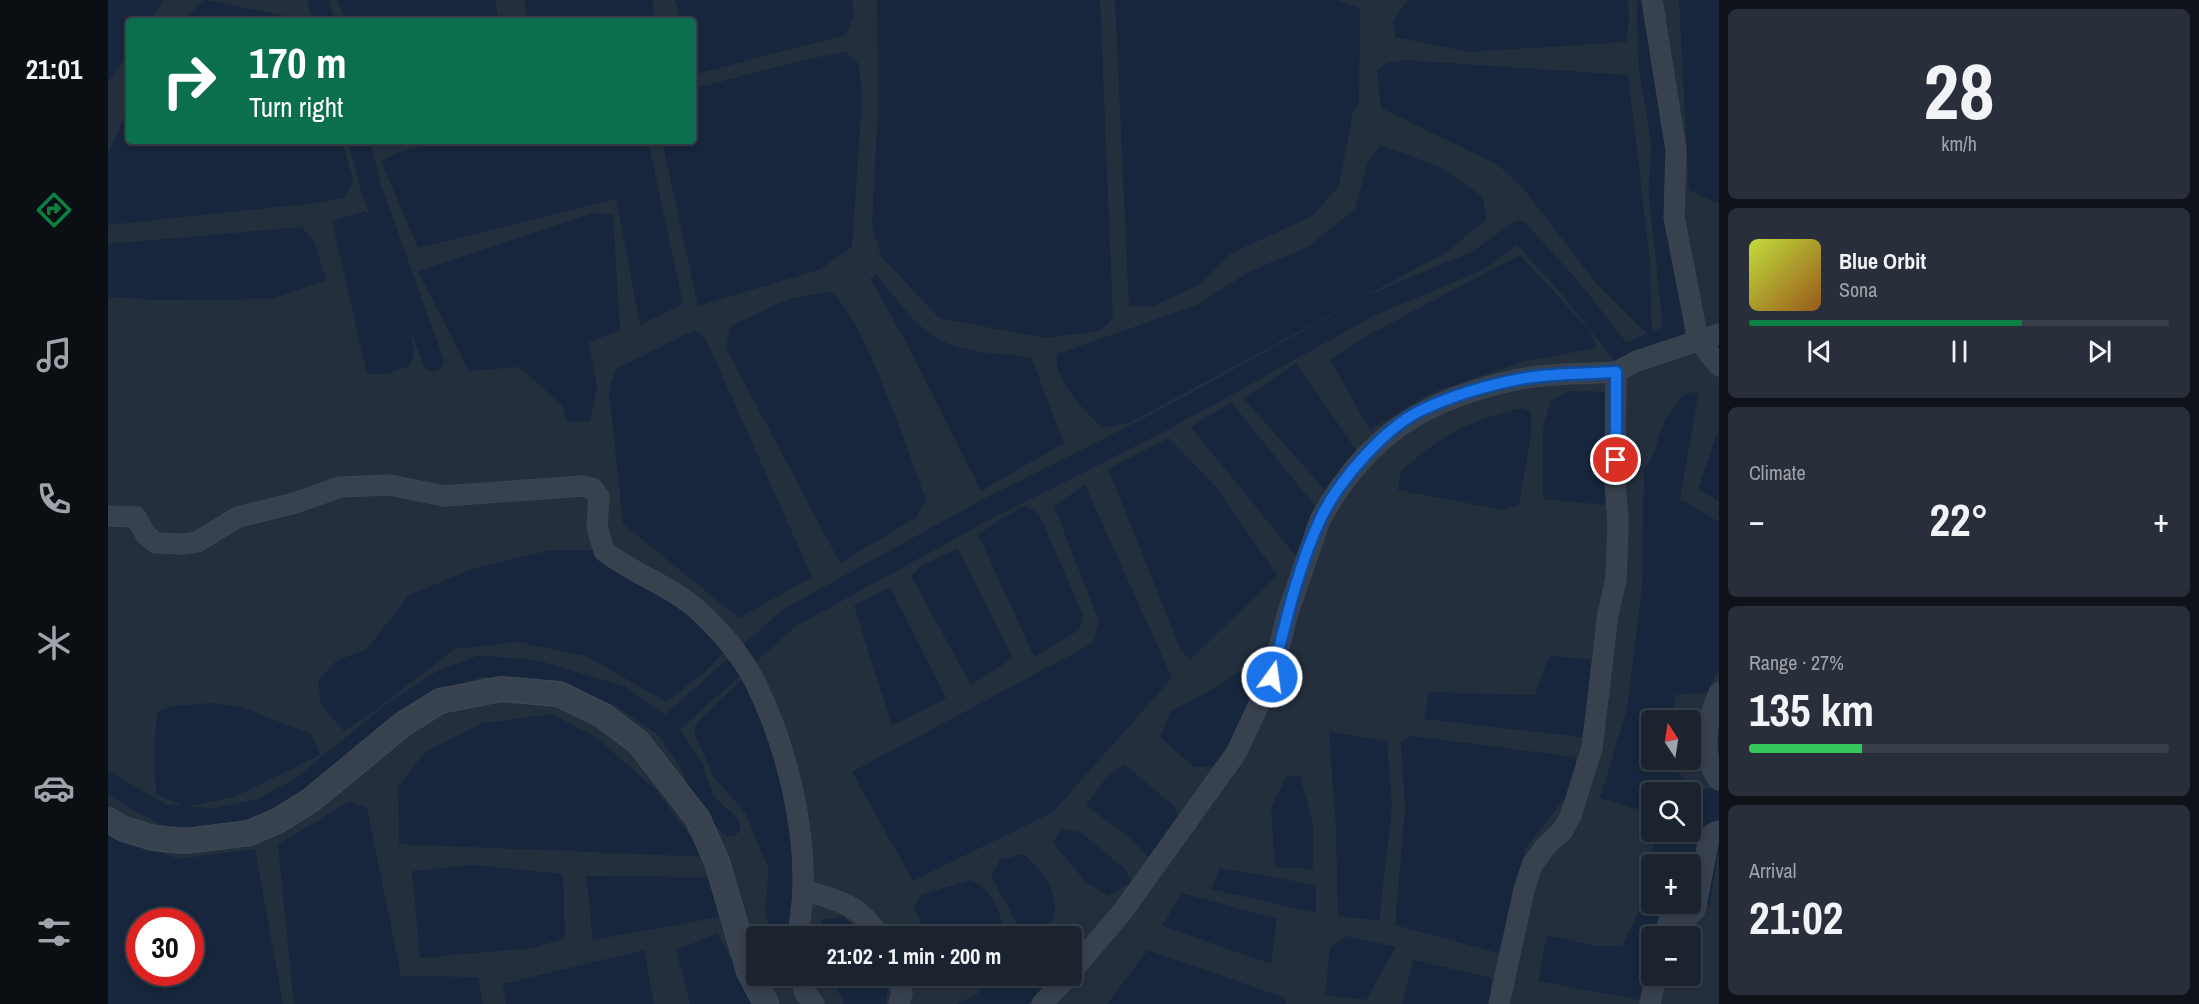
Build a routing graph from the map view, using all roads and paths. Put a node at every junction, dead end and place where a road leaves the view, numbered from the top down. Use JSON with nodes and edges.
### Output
{"nodes":[{"id":1,"x":1653,"y":0,"type":"edge"},
{"id":2,"x":1719,"y":334,"type":"edge"},
{"id":3,"x":1698,"y":340,"type":"junction"},
{"id":4,"x":1719,"y":366,"type":"edge"},
{"id":5,"x":1616,"y":372,"type":"junction"},
{"id":6,"x":108,"y":516,"type":"edge"},
{"id":7,"x":1719,"y":693,"type":"edge"},
{"id":8,"x":1719,"y":780,"type":"edge"},
{"id":9,"x":108,"y":820,"type":"edge"},
{"id":10,"x":1719,"y":831,"type":"edge"},
{"id":11,"x":803,"y":890,"type":"junction"},
{"id":12,"x":798,"y":926,"type":"edge"},
{"id":13,"x":873,"y":926,"type":"edge"},
{"id":14,"x":1667,"y":926,"type":"edge"},
{"id":15,"x":1082,"y":960,"type":"edge"},
{"id":16,"x":803,"y":986,"type":"edge"},
{"id":17,"x":900,"y":986,"type":"edge"},
{"id":18,"x":1059,"y":986,"type":"edge"},
{"id":19,"x":1654,"y":986,"type":"edge"},
{"id":20,"x":1504,"y":1003,"type":"edge"},
{"id":21,"x":766,"y":1004,"type":"edge"},
{"id":22,"x":814,"y":1004,"type":"edge"},
{"id":23,"x":899,"y":1004,"type":"edge"},
{"id":24,"x":1042,"y":1004,"type":"edge"},
{"id":25,"x":1650,"y":1004,"type":"edge"}],
"edges":[{"from":1,"to":3,"type":"street"},
{"from":2,"to":3,"type":"street"},
{"from":3,"to":4,"type":"street"},
{"from":3,"to":5,"type":"street"},
{"from":5,"to":15,"type":"street"},
{"from":5,"to":20,"type":"street"},
{"from":6,"to":11,"type":"street"},
{"from":7,"to":8,"type":"street"},
{"from":9,"to":21,"type":"street"},
{"from":10,"to":14,"type":"street"},
{"from":11,"to":12,"type":"street"},
{"from":11,"to":13,"type":"street"},
{"from":16,"to":22,"type":"street"},
{"from":17,"to":23,"type":"street"},
{"from":18,"to":24,"type":"street"},
{"from":19,"to":25,"type":"street"}]}
